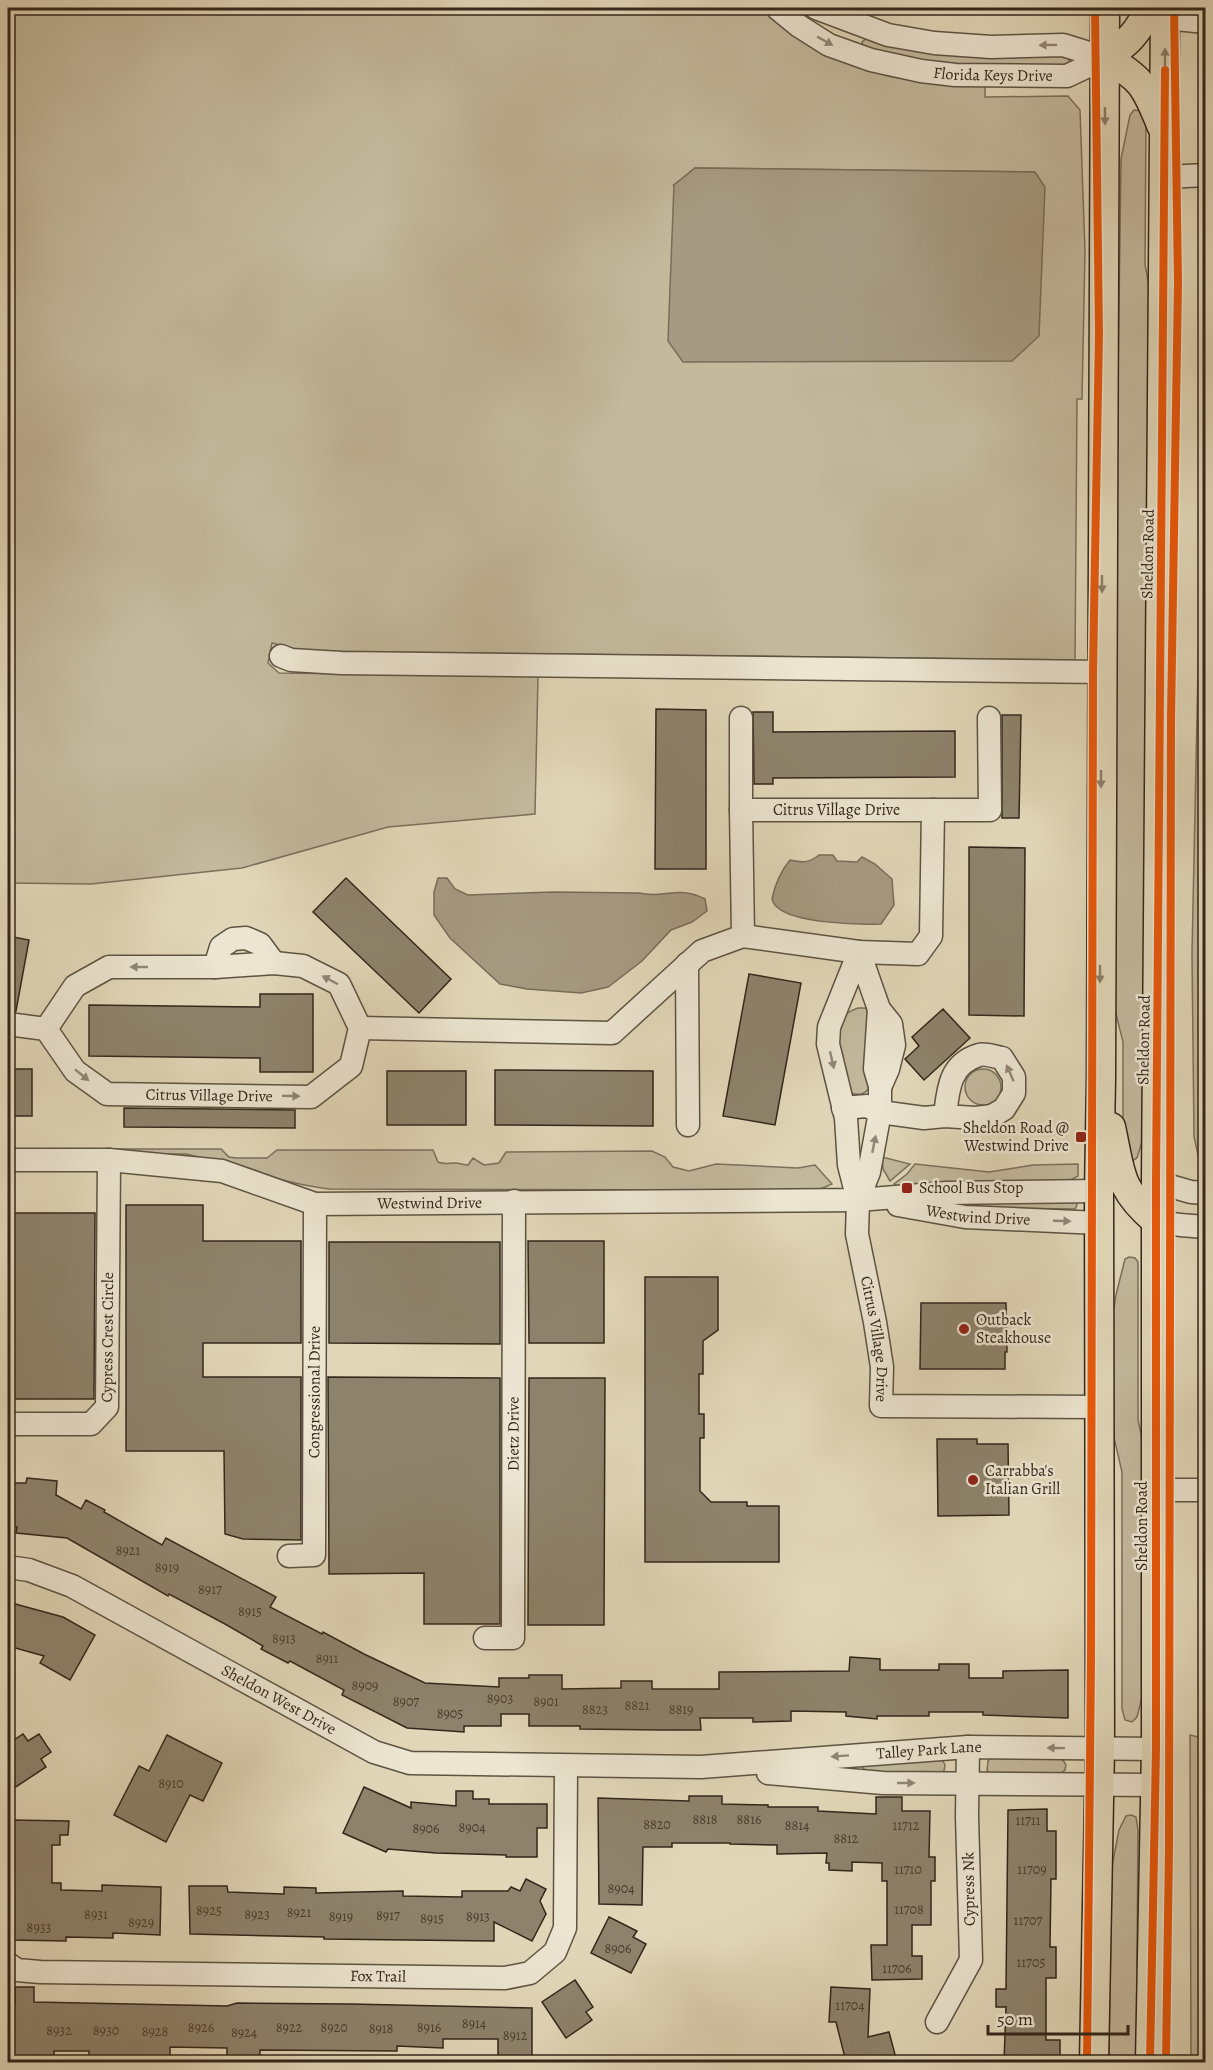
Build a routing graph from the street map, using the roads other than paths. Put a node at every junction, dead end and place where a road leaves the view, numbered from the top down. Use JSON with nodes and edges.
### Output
{"nodes":[{"id":1,"x":777,"y":8,"type":"edge"},
{"id":2,"x":816,"y":8,"type":"edge"},
{"id":3,"x":1105,"y":8,"type":"edge"},
{"id":4,"x":1160,"y":11,"type":"edge"},
{"id":5,"x":1206,"y":22,"type":"edge"},
{"id":6,"x":1105,"y":58,"type":"junction"},
{"id":7,"x":1165,"y":136,"type":"junction"},
{"id":8,"x":1206,"y":175,"type":"edge"},
{"id":9,"x":1165,"y":177,"type":"junction"},
{"id":10,"x":281,"y":656,"type":"dead end"},
{"id":11,"x":1102,"y":672,"type":"junction"},
{"id":12,"x":741,"y":718,"type":"dead end"},
{"id":13,"x":989,"y":718,"type":"dead end"},
{"id":14,"x":741,"y":810,"type":"junction"},
{"id":15,"x":933,"y":810,"type":"junction"},
{"id":16,"x":743,"y":936,"type":"junction"},
{"id":17,"x":859,"y":952,"type":"junction"},
{"id":18,"x":687,"y":964,"type":"junction"},
{"id":19,"x":838,"y":1004,"type":"junction"},
{"id":20,"x":877,"y":1005,"type":"junction"},
{"id":21,"x":8,"y":1024,"type":"edge"},
{"id":22,"x":360,"y":1028,"type":"junction"},
{"id":23,"x":46,"y":1029,"type":"junction"},
{"id":24,"x":1101,"y":1078,"type":"junction"},
{"id":25,"x":843,"y":1108,"type":"junction"},
{"id":26,"x":880,"y":1112,"type":"junction"},
{"id":27,"x":945,"y":1116,"type":"dead end"},
{"id":28,"x":688,"y":1125,"type":"dead end"},
{"id":29,"x":8,"y":1160,"type":"edge"},
{"id":30,"x":109,"y":1160,"type":"junction"},
{"id":31,"x":1156,"y":1182,"type":"junction"},
{"id":32,"x":1099,"y":1191,"type":"junction"},
{"id":33,"x":1206,"y":1192,"type":"edge"},
{"id":34,"x":858,"y":1200,"type":"junction"},
{"id":35,"x":514,"y":1201,"type":"junction"},
{"id":36,"x":315,"y":1204,"type":"junction"},
{"id":37,"x":1156,"y":1221,"type":"junction"},
{"id":38,"x":1099,"y":1223,"type":"junction"},
{"id":39,"x":1206,"y":1227,"type":"edge"},
{"id":40,"x":1156,"y":1295,"type":"junction"},
{"id":41,"x":1099,"y":1407,"type":"junction"},
{"id":42,"x":8,"y":1424,"type":"edge"},
{"id":43,"x":1156,"y":1490,"type":"junction"},
{"id":44,"x":1206,"y":1490,"type":"edge"},
{"id":45,"x":289,"y":1556,"type":"dead end"},
{"id":46,"x":8,"y":1567,"type":"edge"},
{"id":47,"x":485,"y":1638,"type":"dead end"},
{"id":48,"x":968,"y":1747,"type":"junction"},
{"id":49,"x":1100,"y":1748,"type":"junction"},
{"id":50,"x":1156,"y":1749,"type":"junction"},
{"id":51,"x":566,"y":1766,"type":"junction"},
{"id":52,"x":701,"y":1767,"type":"junction"},
{"id":53,"x":968,"y":1783,"type":"junction"},
{"id":54,"x":1099,"y":1784,"type":"junction"},
{"id":55,"x":1156,"y":1785,"type":"junction"},
{"id":56,"x":8,"y":1964,"type":"edge"},
{"id":57,"x":937,"y":2022,"type":"dead end"},
{"id":58,"x":1094,"y":2062,"type":"edge"},
{"id":59,"x":1150,"y":2062,"type":"edge"}],
"edges":[{"from":1,"to":6,"type":"street","name":"Florida Keys Drive","one_way":true},
{"from":6,"to":2,"type":"street","name":"Florida Keys Drive","one_way":true},
{"from":3,"to":6,"type":"main road"},
{"from":4,"to":5,"type":"street"},
{"from":4,"to":6,"type":"main road"},
{"from":7,"to":4,"type":"main road","name":"Sheldon Road","one_way":true},
{"from":6,"to":7,"type":"main road"},
{"from":6,"to":11,"type":"main road","one_way":true},
{"from":7,"to":9,"type":"main road","name":"Sheldon Road"},
{"from":8,"to":9,"type":"street"},
{"from":9,"to":31,"type":"main road","name":"Sheldon Road"},
{"from":10,"to":11,"type":"street"},
{"from":11,"to":24,"type":"main road","one_way":true},
{"from":12,"to":14,"type":"street"},
{"from":13,"to":15,"type":"street","name":"Citrus Village Drive"},
{"from":14,"to":15,"type":"street","name":"Citrus Village Drive"},
{"from":14,"to":16,"type":"street"},
{"from":15,"to":17,"type":"street"},
{"from":16,"to":17,"type":"street"},
{"from":16,"to":18,"type":"street"},
{"from":17,"to":19,"type":"street","name":"Citrus Village Drive"},
{"from":17,"to":20,"type":"street","name":"Citrus Village Drive"},
{"from":18,"to":22,"type":"street"},
{"from":18,"to":28,"type":"street"},
{"from":19,"to":20,"type":"street"},
{"from":19,"to":25,"type":"street","name":"Citrus Village Drive","one_way":true},
{"from":20,"to":26,"type":"street","name":"Citrus Village Drive"},
{"from":21,"to":23,"type":"street"},
{"from":22,"to":23,"type":"street","one_way":true},
{"from":23,"to":22,"type":"street","name":"Citrus Village Drive","one_way":true},
{"from":24,"to":32,"type":"main road"},
{"from":24,"to":37,"type":"main road"},
{"from":25,"to":26,"type":"street"},
{"from":25,"to":34,"type":"street","name":"Citrus Village Drive"},
{"from":26,"to":27,"type":"street"},
{"from":34,"to":26,"type":"street","name":"Citrus Village Drive","one_way":true},
{"from":29,"to":30,"type":"street","name":"Westwind Drive"},
{"from":30,"to":36,"type":"street","name":"Westwind Drive"},
{"from":30,"to":42,"type":"street","name":"Cypress Crest Circle"},
{"from":31,"to":33,"type":"street"},
{"from":31,"to":37,"type":"main road","name":"Sheldon Road"},
{"from":32,"to":34,"type":"street","name":"Westwind Drive"},
{"from":32,"to":38,"type":"main road"},
{"from":32,"to":40,"type":"main road"},
{"from":34,"to":35,"type":"street","name":"Westwind Drive"},
{"from":34,"to":38,"type":"street","name":"Westwind Drive","one_way":true},
{"from":34,"to":41,"type":"street","name":"Citrus Village Drive"},
{"from":35,"to":36,"type":"street","name":"Westwind Drive"},
{"from":35,"to":47,"type":"street","name":"Dietz Drive"},
{"from":36,"to":45,"type":"street","name":"Congressional Drive"},
{"from":37,"to":39,"type":"street"},
{"from":37,"to":40,"type":"main road","name":"Sheldon Road"},
{"from":38,"to":41,"type":"main road"},
{"from":40,"to":43,"type":"main road","name":"Sheldon Road"},
{"from":41,"to":49,"type":"main road"},
{"from":43,"to":44,"type":"street"},
{"from":43,"to":50,"type":"main road","name":"Sheldon Road"},
{"from":46,"to":51,"type":"street","name":"Sheldon West Drive"},
{"from":49,"to":48,"type":"street","name":"Talley Park Lane","one_way":true},
{"from":48,"to":52,"type":"street","name":"Talley Park Lane","one_way":true},
{"from":48,"to":53,"type":"street","name":"Cypress Nk"},
{"from":49,"to":50,"type":"street","name":"Talley Park Lane"},
{"from":49,"to":54,"type":"main road"},
{"from":50,"to":55,"type":"main road","name":"Sheldon Road"},
{"from":51,"to":52,"type":"street","name":"Talley Park Lane"},
{"from":51,"to":56,"type":"street","name":"Fox Trail"},
{"from":52,"to":53,"type":"street","name":"Talley Park Lane","one_way":true},
{"from":53,"to":54,"type":"street","name":"Talley Park Lane"},
{"from":53,"to":57,"type":"street","name":"Cypress Nk"},
{"from":54,"to":55,"type":"street","name":"Talley Park Lane"},
{"from":54,"to":58,"type":"main road"},
{"from":55,"to":59,"type":"main road","name":"Sheldon Road"}]}
